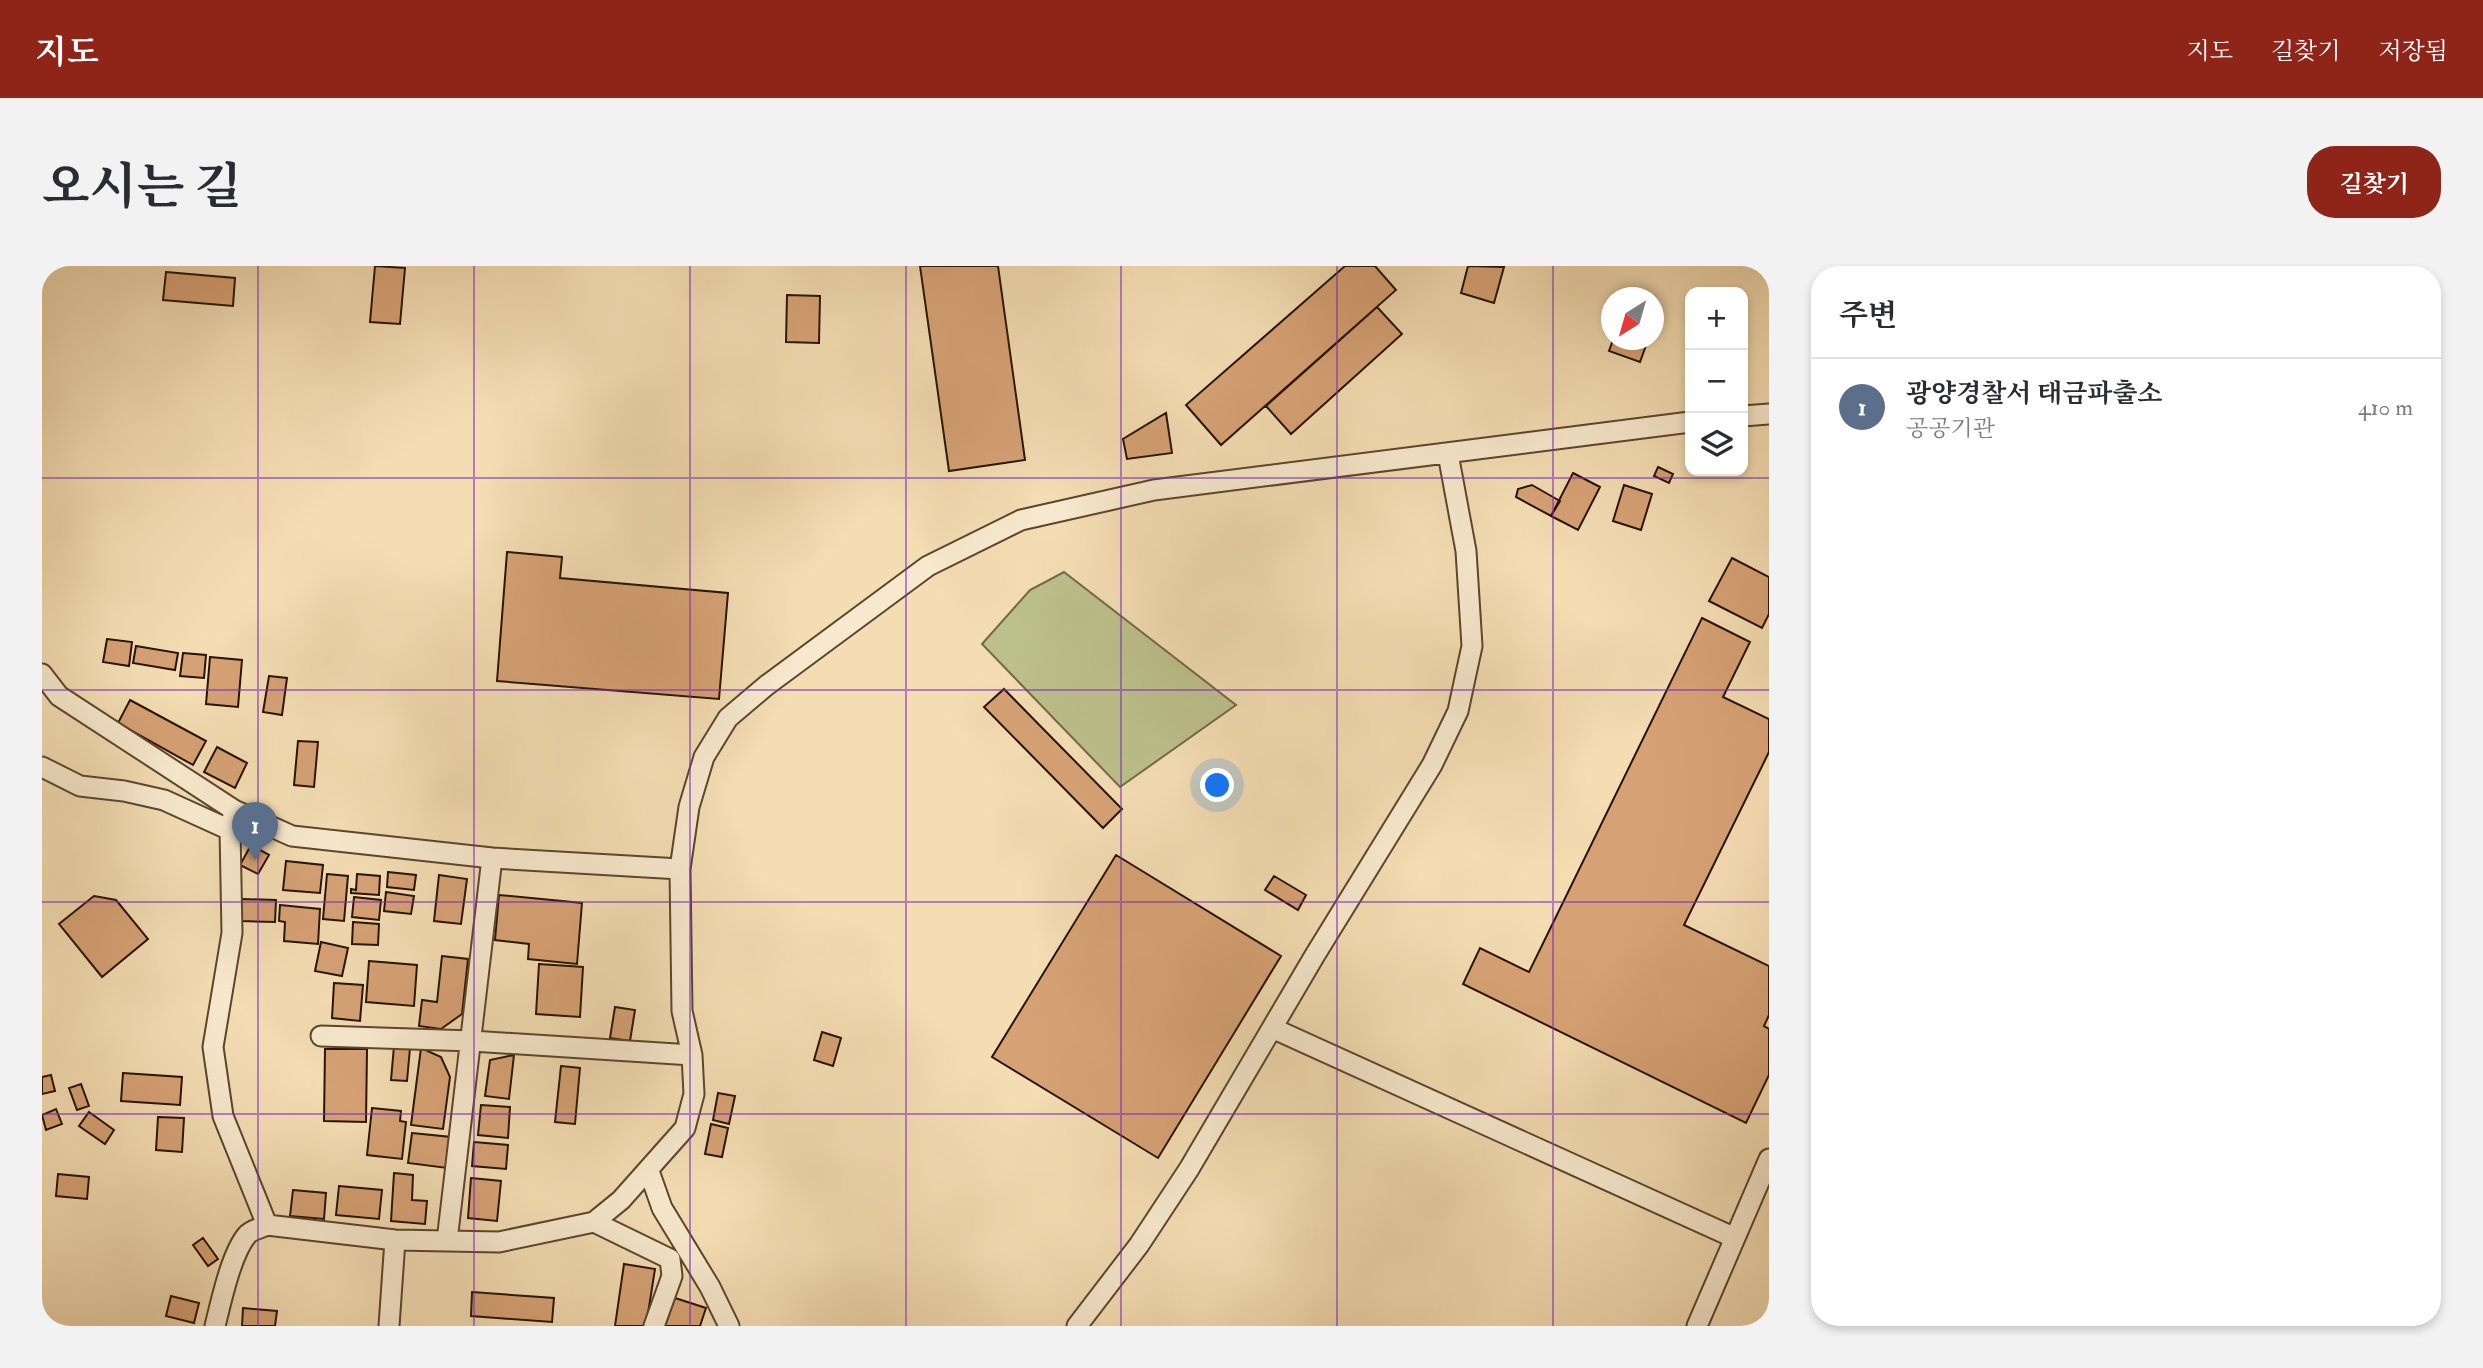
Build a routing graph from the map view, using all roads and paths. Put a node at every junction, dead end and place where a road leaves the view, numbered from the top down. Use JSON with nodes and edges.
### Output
{"nodes":[{"id":1,"x":1769,"y":414,"type":"edge"},
{"id":2,"x":1748,"y":416,"type":"edge"},
{"id":3,"x":1685,"y":423,"type":"edge"},
{"id":4,"x":1448,"y":454,"type":"junction"},
{"id":5,"x":42,"y":674,"type":"edge"},
{"id":6,"x":42,"y":767,"type":"edge"},
{"id":7,"x":234,"y":810,"type":"junction"},
{"id":8,"x":230,"y":830,"type":"junction"},
{"id":9,"x":492,"y":858,"type":"junction"},
{"id":10,"x":680,"y":869,"type":"junction"},
{"id":11,"x":1272,"y":1028,"type":"junction"},
{"id":12,"x":321,"y":1036,"type":"dead end"},
{"id":13,"x":472,"y":1041,"type":"junction"},
{"id":14,"x":692,"y":1055,"type":"junction"},
{"id":15,"x":1769,"y":1159,"type":"edge"},
{"id":16,"x":649,"y":1171,"type":"junction"},
{"id":17,"x":594,"y":1222,"type":"junction"},
{"id":18,"x":267,"y":1225,"type":"junction"},
{"id":19,"x":1735,"y":1238,"type":"junction"},
{"id":20,"x":396,"y":1240,"type":"junction"},
{"id":21,"x":447,"y":1241,"type":"junction"},
{"id":22,"x":215,"y":1326,"type":"edge"},
{"id":23,"x":389,"y":1326,"type":"edge"},
{"id":24,"x":654,"y":1326,"type":"edge"},
{"id":25,"x":729,"y":1326,"type":"edge"},
{"id":26,"x":1077,"y":1326,"type":"edge"},
{"id":27,"x":1697,"y":1326,"type":"edge"}],
"edges":[{"from":1,"to":2,"type":"street"},
{"from":3,"to":4,"type":"street"},
{"from":4,"to":10,"type":"street"},
{"from":4,"to":11,"type":"street"},
{"from":5,"to":7,"type":"street"},
{"from":6,"to":8,"type":"street"},
{"from":7,"to":8,"type":"street"},
{"from":7,"to":9,"type":"street"},
{"from":8,"to":18,"type":"street"},
{"from":9,"to":10,"type":"street"},
{"from":9,"to":13,"type":"street"},
{"from":10,"to":14,"type":"street"},
{"from":11,"to":19,"type":"street"},
{"from":11,"to":26,"type":"street"},
{"from":12,"to":13,"type":"street"},
{"from":13,"to":14,"type":"street"},
{"from":13,"to":21,"type":"street"},
{"from":14,"to":16,"type":"street"},
{"from":15,"to":19,"type":"street"},
{"from":16,"to":17,"type":"street"},
{"from":16,"to":25,"type":"street"},
{"from":17,"to":21,"type":"street"},
{"from":17,"to":24,"type":"street"},
{"from":18,"to":20,"type":"street"},
{"from":18,"to":22,"type":"street"},
{"from":19,"to":27,"type":"street"},
{"from":20,"to":21,"type":"street"},
{"from":20,"to":23,"type":"street"}]}
